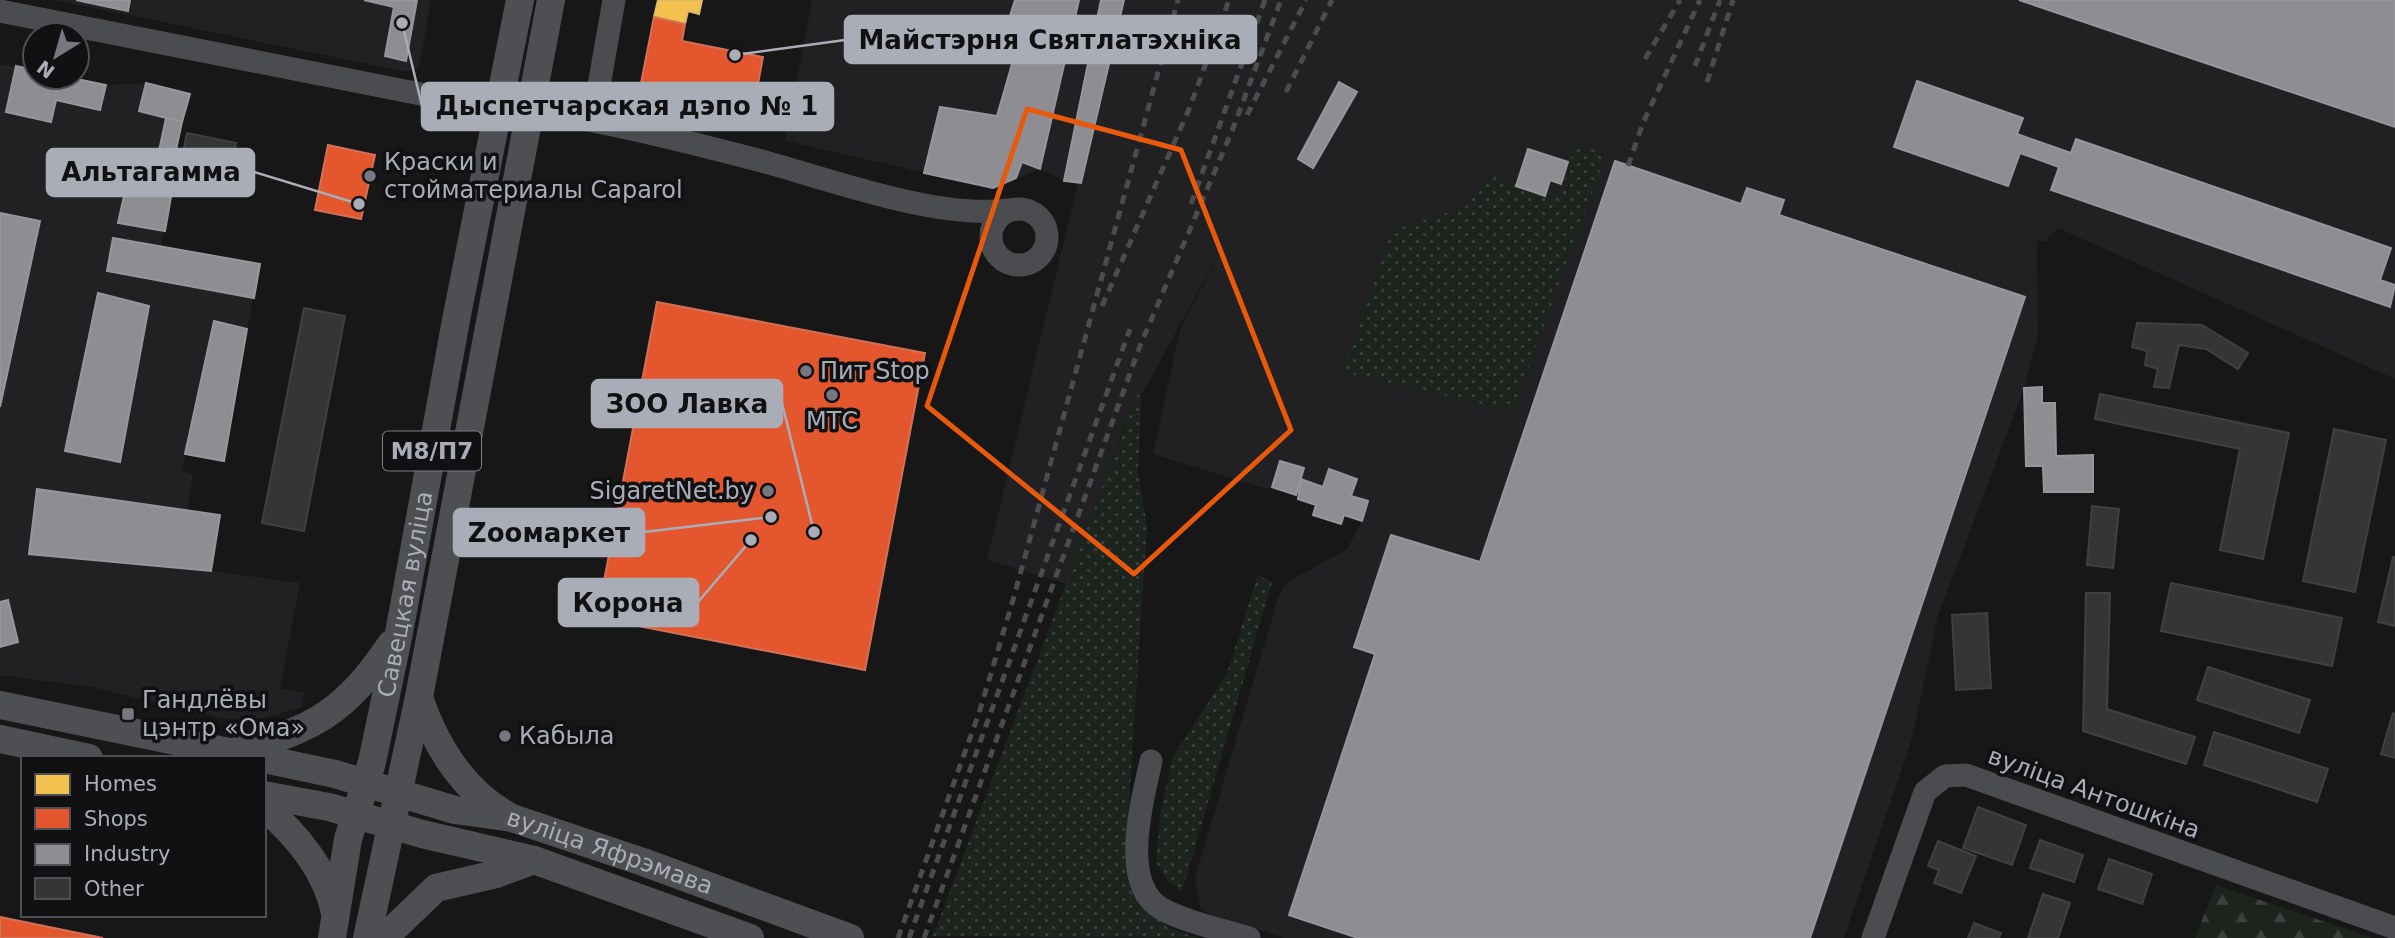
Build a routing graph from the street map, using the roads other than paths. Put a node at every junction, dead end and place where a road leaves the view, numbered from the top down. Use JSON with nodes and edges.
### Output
{"nodes":[{"id":1,"x":520,"y":0,"type":"edge"},
{"id":2,"x":551,"y":0,"type":"edge"},
{"id":3,"x":614,"y":0,"type":"edge"},
{"id":4,"x":0,"y":11,"type":"edge"},
{"id":5,"x":597,"y":97,"type":"dead end"},
{"id":6,"x":498,"y":104,"type":"junction"},
{"id":7,"x":530,"y":110,"type":"junction"},
{"id":8,"x":945,"y":207,"type":"junction"},
{"id":9,"x":1008,"y":210,"type":"junction"},
{"id":10,"x":991,"y":244,"type":"junction"},
{"id":11,"x":398,"y":634,"type":"junction"},
{"id":12,"x":419,"y":697,"type":"junction"},
{"id":13,"x":0,"y":705,"type":"edge"},
{"id":14,"x":0,"y":739,"type":"edge"},
{"id":15,"x":229,"y":752,"type":"junction"},
{"id":16,"x":80,"y":756,"type":"edge"},
{"id":17,"x":248,"y":756,"type":"edge"},
{"id":18,"x":266,"y":759,"type":"edge"},
{"id":19,"x":1151,"y":761,"type":"dead end"},
{"id":20,"x":366,"y":783,"type":"junction"},
{"id":21,"x":400,"y":793,"type":"junction"},
{"id":22,"x":266,"y":795,"type":"edge"},
{"id":23,"x":266,"y":809,"type":"edge"},
{"id":24,"x":356,"y":815,"type":"junction"},
{"id":25,"x":512,"y":818,"type":"junction"},
{"id":26,"x":393,"y":825,"type":"junction"},
{"id":27,"x":534,"y":860,"type":"junction"},
{"id":28,"x":784,"y":926,"type":"edge"},
{"id":29,"x":334,"y":927,"type":"edge"},
{"id":30,"x":2395,"y":928,"type":"edge"},
{"id":31,"x":367,"y":938,"type":"edge"},
{"id":32,"x":384,"y":938,"type":"edge"},
{"id":33,"x":750,"y":938,"type":"edge"},
{"id":34,"x":850,"y":938,"type":"edge"},
{"id":35,"x":1249,"y":938,"type":"edge"},
{"id":36,"x":1873,"y":938,"type":"edge"}],
"edges":[{"from":1,"to":6,"type":"main road","name":"Савецкая вуліца","number":"М8/П7"},
{"from":2,"to":7,"type":"main road","name":"Савецкая вуліца","number":"М8/П7"},
{"from":3,"to":5,"type":"street"},
{"from":4,"to":6,"type":"street"},
{"from":6,"to":7,"type":"street"},
{"from":6,"to":11,"type":"main road","name":"Савецкая вуліца","number":"М8/П7"},
{"from":7,"to":8,"type":"street"},
{"from":7,"to":12,"type":"main road","name":"Савецкая вуліца","number":"М8/П7"},
{"from":8,"to":9,"type":"street"},
{"from":8,"to":10,"type":"street"},
{"from":9,"to":10,"type":"street"},
{"from":9,"to":10,"type":"street"},
{"from":11,"to":15,"type":"main road"},
{"from":11,"to":20,"type":"main road","name":"Савецкая вуліца","number":"М8/П7"},
{"from":12,"to":21,"type":"main road","name":"Савецкая вуліца","number":"М8/П7"},
{"from":12,"to":25,"type":"main road"},
{"from":13,"to":15,"type":"main road"},
{"from":14,"to":16,"type":"main road"},
{"from":15,"to":17,"type":"main road"},
{"from":18,"to":20,"type":"main road","name":"вуліца Яфрэмава"},
{"from":19,"to":35,"type":"street"},
{"from":20,"to":21,"type":"main road","name":"вуліца Яфрэмава"},
{"from":20,"to":24,"type":"main road","name":"Савецкая вуліца","number":"М8/П7"},
{"from":21,"to":25,"type":"main road","name":"вуліца Яфрэмава"},
{"from":21,"to":26,"type":"main road","name":"Савецкая вуліца","number":"М8/П7"},
{"from":22,"to":24,"type":"main road","name":"вуліца Яфрэмава"},
{"from":23,"to":29,"type":"main road"},
{"from":24,"to":26,"type":"main road","name":"вуліца Яфрэмава"},
{"from":24,"to":29,"type":"main road","name":"Савецкая вуліца","number":"М8/П7"},
{"from":25,"to":28,"type":"main road","name":"вуліца Яфрэмава"},
{"from":26,"to":27,"type":"main road","name":"вуліца Яфрэмава"},
{"from":26,"to":31,"type":"main road","name":"Савецкая вуліца","number":"М8/П7"},
{"from":27,"to":32,"type":"main road"},
{"from":27,"to":33,"type":"main road","name":"вуліца Яфрэмава"},
{"from":28,"to":34,"type":"main road","name":"вуліца Яфрэмава"},
{"from":30,"to":36,"type":"street","name":"вуліца Антошкіна"}]}
